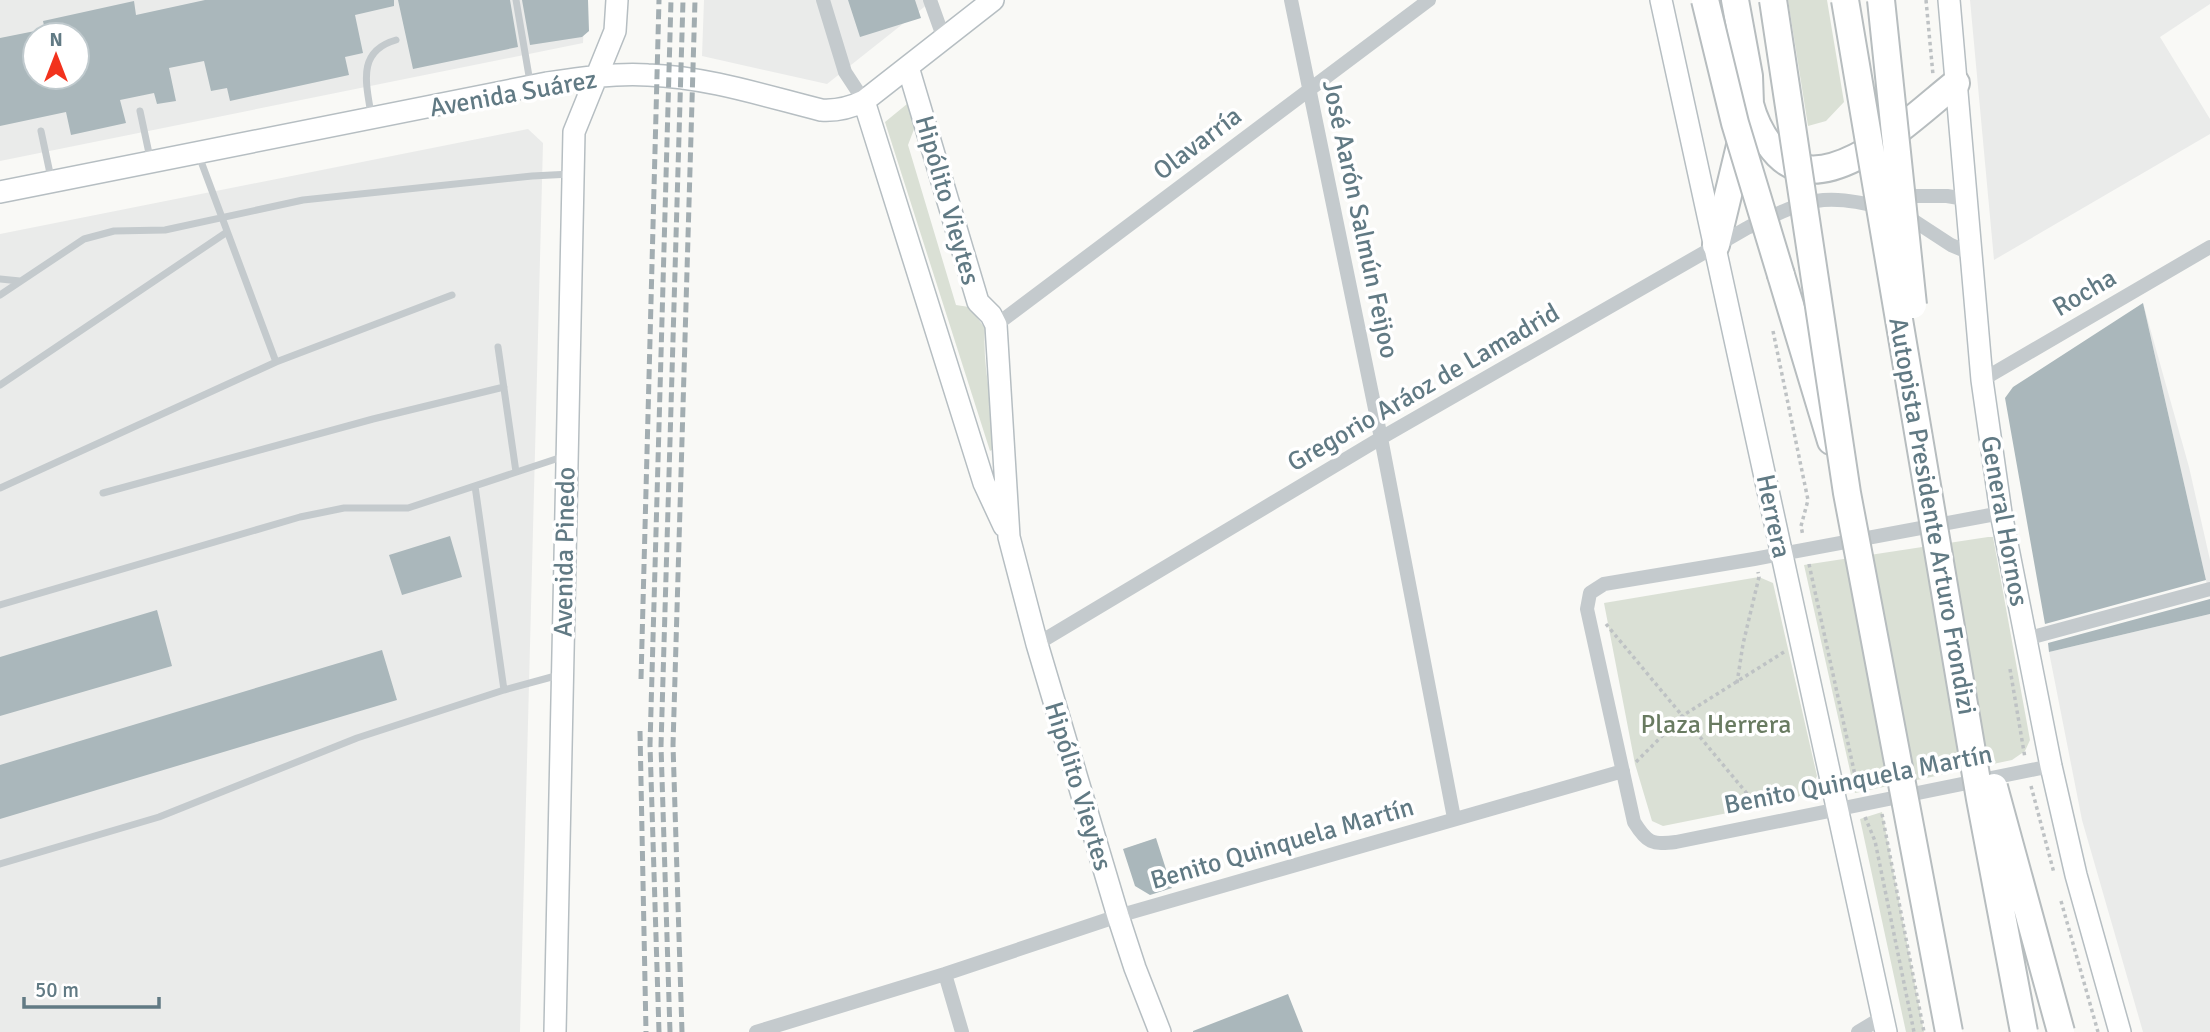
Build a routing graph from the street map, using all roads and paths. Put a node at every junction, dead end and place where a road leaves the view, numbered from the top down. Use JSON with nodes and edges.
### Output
{"nodes":[{"id":1,"x":516,"y":0,"type":"edge"},
{"id":2,"x":617,"y":0,"type":"edge"},
{"id":3,"x":823,"y":0,"type":"edge"},
{"id":4,"x":930,"y":0,"type":"edge"},
{"id":5,"x":993,"y":0,"type":"edge"},
{"id":6,"x":1291,"y":0,"type":"edge"},
{"id":7,"x":1429,"y":0,"type":"edge"},
{"id":8,"x":1661,"y":0,"type":"edge"},
{"id":9,"x":1705,"y":0,"type":"edge"},
{"id":10,"x":1735,"y":0,"type":"edge"},
{"id":11,"x":1773,"y":0,"type":"edge"},
{"id":12,"x":1845,"y":0,"type":"edge"},
{"id":13,"x":1881,"y":0,"type":"edge"},
{"id":14,"x":1949,"y":0,"type":"edge"},
{"id":15,"x":944,"y":39,"type":"junction"},
{"id":16,"x":396,"y":40,"type":"dead end"},
{"id":17,"x":908,"y":66,"type":"junction"},
{"id":18,"x":596,"y":76,"type":"junction"},
{"id":19,"x":1956,"y":82,"type":"junction"},
{"id":20,"x":530,"y":86,"type":"junction"},
{"id":21,"x":1309,"y":90,"type":"junction"},
{"id":22,"x":864,"y":101,"type":"junction"},
{"id":23,"x":1750,"y":104,"type":"junction"},
{"id":24,"x":139,"y":111,"type":"dead end"},
{"id":25,"x":372,"y":118,"type":"junction"},
{"id":26,"x":41,"y":131,"type":"dead end"},
{"id":27,"x":198,"y":153,"type":"junction"},
{"id":28,"x":150,"y":162,"type":"junction"},
{"id":29,"x":571,"y":174,"type":"junction"},
{"id":30,"x":52,"y":182,"type":"junction"},
{"id":31,"x":0,"y":192,"type":"edge"},
{"id":32,"x":1965,"y":199,"type":"junction"},
{"id":33,"x":1844,"y":200,"type":"junction"},
{"id":34,"x":222,"y":216,"type":"junction"},
{"id":35,"x":228,"y":232,"type":"junction"},
{"id":36,"x":1716,"y":245,"type":"junction"},
{"id":37,"x":2210,"y":247,"type":"edge"},
{"id":38,"x":1970,"y":253,"type":"junction"},
{"id":39,"x":0,"y":279,"type":"edge"},
{"id":40,"x":21,"y":281,"type":"junction"},
{"id":41,"x":0,"y":295,"type":"edge"},
{"id":42,"x":452,"y":295,"type":"dead end"},
{"id":43,"x":996,"y":325,"type":"junction"},
{"id":44,"x":1773,"y":331,"type":"dead end"},
{"id":45,"x":498,"y":347,"type":"dead end"},
{"id":46,"x":276,"y":362,"type":"junction"},
{"id":47,"x":1982,"y":380,"type":"junction"},
{"id":48,"x":0,"y":385,"type":"edge"},
{"id":49,"x":504,"y":387,"type":"junction"},
{"id":50,"x":1915,"y":408,"type":"junction"},
{"id":51,"x":1381,"y":438,"type":"junction"},
{"id":52,"x":566,"y":456,"type":"junction"},
{"id":53,"x":516,"y":472,"type":"junction"},
{"id":54,"x":475,"y":485,"type":"junction"},
{"id":55,"x":0,"y":488,"type":"edge"},
{"id":56,"x":103,"y":493,"type":"dead end"},
{"id":57,"x":1847,"y":493,"type":"junction"},
{"id":58,"x":2001,"y":513,"type":"junction"},
{"id":59,"x":1009,"y":537,"type":"junction"},
{"id":60,"x":1805,"y":550,"type":"junction"},
{"id":61,"x":1782,"y":554,"type":"junction"},
{"id":62,"x":1754,"y":559,"type":"junction"},
{"id":63,"x":2210,"y":589,"type":"edge"},
{"id":64,"x":0,"y":605,"type":"edge"},
{"id":65,"x":1590,"y":624,"type":"junction"},
{"id":66,"x":2026,"y":639,"type":"junction"},
{"id":67,"x":1801,"y":641,"type":"junction"},
{"id":68,"x":1037,"y":644,"type":"junction"},
{"id":69,"x":1956,"y":652,"type":"junction"},
{"id":70,"x":561,"y":674,"type":"junction"},
{"id":71,"x":1737,"y":683,"type":"junction"},
{"id":72,"x":504,"y":690,"type":"junction"},
{"id":73,"x":1682,"y":716,"type":"junction"},
{"id":74,"x":2051,"y":766,"type":"junction"},
{"id":75,"x":1623,"y":771,"type":"junction"},
{"id":76,"x":1879,"y":799,"type":"junction"},
{"id":77,"x":1861,"y":803,"type":"junction"},
{"id":78,"x":1839,"y":808,"type":"junction"},
{"id":79,"x":1454,"y":818,"type":"junction"},
{"id":80,"x":1771,"y":821,"type":"junction"},
{"id":81,"x":0,"y":864,"type":"edge"},
{"id":82,"x":1118,"y":916,"type":"junction"},
{"id":83,"x":945,"y":974,"type":"junction"},
{"id":84,"x":1885,"y":1024,"type":"edge"},
{"id":85,"x":555,"y":1032,"type":"edge"},
{"id":86,"x":756,"y":1032,"type":"edge"},
{"id":87,"x":962,"y":1032,"type":"edge"},
{"id":88,"x":1160,"y":1032,"type":"edge"},
{"id":89,"x":1858,"y":1032,"type":"edge"},
{"id":90,"x":1914,"y":1032,"type":"edge"},
{"id":91,"x":1924,"y":1032,"type":"edge"},
{"id":92,"x":1949,"y":1032,"type":"edge"},
{"id":93,"x":2024,"y":1032,"type":"edge"},
{"id":94,"x":2061,"y":1032,"type":"edge"},
{"id":95,"x":2120,"y":1032,"type":"edge"}],
"edges":[{"from":1,"to":20,"type":"lane"},
{"from":2,"to":18,"type":"main road","name":"Avenida Pinedo"},
{"from":3,"to":22,"type":"street"},
{"from":4,"to":15,"type":"street"},
{"from":5,"to":15,"type":"main road","name":"Avenida Suárez"},
{"from":6,"to":21,"type":"street","name":"José Aarón Salmún Feijoo"},
{"from":7,"to":21,"type":"street","name":"Olavarría"},
{"from":8,"to":36,"type":"main road","name":"Herrera"},
{"from":9,"to":57,"type":"highway","bridge":true},
{"from":10,"to":23,"type":"highway"},
{"from":11,"to":57,"type":"highway","bridge":true},
{"from":12,"to":50,"type":"highway","name":"Autopista Presidente Arturo Frondizi","bridge":true},
{"from":13,"to":50,"type":"highway","bridge":true},
{"from":14,"to":19,"type":"main road","name":"General Hornos"},
{"from":15,"to":17,"type":"main road","name":"Avenida Suárez"},
{"from":16,"to":25,"type":"lane"},
{"from":17,"to":22,"type":"main road","name":"Avenida Suárez"},
{"from":17,"to":43,"type":"main road","name":"Hipólito Vieytes"},
{"from":18,"to":20,"type":"main road","name":"Avenida Suárez"},
{"from":18,"to":22,"type":"main road","name":"Avenida Suárez"},
{"from":18,"to":29,"type":"main road","name":"Avenida Pinedo"},
{"from":19,"to":23,"type":"highway"},
{"from":19,"to":32,"type":"main road","name":"General Hornos"},
{"from":20,"to":25,"type":"main road","name":"Avenida Suárez"},
{"from":21,"to":43,"type":"street","name":"Olavarría"},
{"from":21,"to":51,"type":"street","name":"José Aarón Salmún Feijoo"},
{"from":22,"to":59,"type":"main road","name":"Hipólito Vieytes"},
{"from":23,"to":36,"type":"highway"},
{"from":24,"to":28,"type":"lane"},
{"from":25,"to":27,"type":"main road","name":"Avenida Suárez"},
{"from":26,"to":30,"type":"lane"},
{"from":27,"to":28,"type":"main road","name":"Avenida Suárez"},
{"from":27,"to":34,"type":"lane"},
{"from":28,"to":30,"type":"main road","name":"Avenida Suárez"},
{"from":29,"to":34,"type":"lane"},
{"from":29,"to":52,"type":"main road","name":"Avenida Pinedo"},
{"from":30,"to":31,"type":"main road","name":"Avenida Suárez"},
{"from":32,"to":33,"type":"street","name":"Gregorio Aráoz de Lamadrid"},
{"from":32,"to":38,"type":"main road","name":"General Hornos"},
{"from":33,"to":36,"type":"street","name":"Gregorio Aráoz de Lamadrid"},
{"from":33,"to":38,"type":"street","name":"Gregorio Aráoz de Lamadrid"},
{"from":34,"to":35,"type":"lane"},
{"from":34,"to":40,"type":"lane"},
{"from":35,"to":46,"type":"lane"},
{"from":35,"to":48,"type":"lane"},
{"from":36,"to":51,"type":"street","name":"Gregorio Aráoz de Lamadrid"},
{"from":36,"to":61,"type":"main road","name":"Herrera"},
{"from":37,"to":47,"type":"street","name":"Rocha"},
{"from":38,"to":47,"type":"main road","name":"General Hornos"},
{"from":39,"to":40,"type":"lane"},
{"from":40,"to":41,"type":"lane"},
{"from":42,"to":46,"type":"lane"},
{"from":43,"to":59,"type":"main road","name":"Hipólito Vieytes"},
{"from":44,"to":60,"type":"path"},
{"from":45,"to":49,"type":"lane"},
{"from":46,"to":55,"type":"lane"},
{"from":47,"to":58,"type":"main road","name":"General Hornos"},
{"from":49,"to":53,"type":"lane"},
{"from":49,"to":56,"type":"lane"},
{"from":50,"to":69,"type":"highway","name":"Autopista Presidente Arturo Frondizi","bridge":true},
{"from":51,"to":68,"type":"street","name":"Gregorio Aráoz de Lamadrid"},
{"from":51,"to":79,"type":"street","name":"José Aarón Salmún Feijoo"},
{"from":52,"to":53,"type":"lane"},
{"from":52,"to":70,"type":"main road","name":"Avenida Pinedo"},
{"from":53,"to":54,"type":"lane"},
{"from":54,"to":64,"type":"lane"},
{"from":54,"to":72,"type":"lane"},
{"from":57,"to":92,"type":"highway","bridge":true},
{"from":58,"to":60,"type":"street"},
{"from":58,"to":66,"type":"main road","name":"General Hornos"},
{"from":59,"to":68,"type":"main road","name":"Hipólito Vieytes"},
{"from":60,"to":61,"type":"street"},
{"from":60,"to":77,"type":"path"},
{"from":61,"to":62,"type":"street"},
{"from":61,"to":67,"type":"main road","name":"Herrera"},
{"from":62,"to":65,"type":"street"},
{"from":62,"to":71,"type":"path"},
{"from":63,"to":66,"type":"street"},
{"from":65,"to":73,"type":"path"},
{"from":65,"to":75,"type":"street"},
{"from":66,"to":74,"type":"main road","name":"General Hornos"},
{"from":67,"to":71,"type":"path"},
{"from":67,"to":78,"type":"main road","name":"Herrera"},
{"from":68,"to":82,"type":"main road","name":"Hipólito Vieytes"},
{"from":69,"to":93,"type":"highway","name":"Autopista Presidente Arturo Frondizi","bridge":true},
{"from":69,"to":94,"type":"highway","bridge":true},
{"from":70,"to":72,"type":"lane"},
{"from":70,"to":85,"type":"main road","name":"Avenida Pinedo"},
{"from":71,"to":73,"type":"path"},
{"from":72,"to":81,"type":"lane"},
{"from":73,"to":75,"type":"path"},
{"from":73,"to":80,"type":"path"},
{"from":74,"to":76,"type":"street","name":"Benito Quinquela Martín"},
{"from":74,"to":95,"type":"main road","name":"General Hornos"},
{"from":75,"to":79,"type":"street","name":"Benito Quinquela Martín"},
{"from":75,"to":80,"type":"street","name":"Benito Quinquela Martín"},
{"from":76,"to":77,"type":"street","name":"Benito Quinquela Martín"},
{"from":76,"to":91,"type":"path"},
{"from":77,"to":78,"type":"street","name":"Benito Quinquela Martín"},
{"from":77,"to":90,"type":"path"},
{"from":78,"to":80,"type":"street","name":"Benito Quinquela Martín"},
{"from":78,"to":84,"type":"main road","name":"Herrera"},
{"from":79,"to":82,"type":"street","name":"Benito Quinquela Martín"},
{"from":82,"to":83,"type":"street","name":"Benito Quinquela Martín"},
{"from":82,"to":88,"type":"main road","name":"Hipólito Vieytes"},
{"from":83,"to":86,"type":"street","name":"Benito Quinquela Martín"},
{"from":83,"to":87,"type":"street"},
{"from":84,"to":89,"type":"street"}]}
